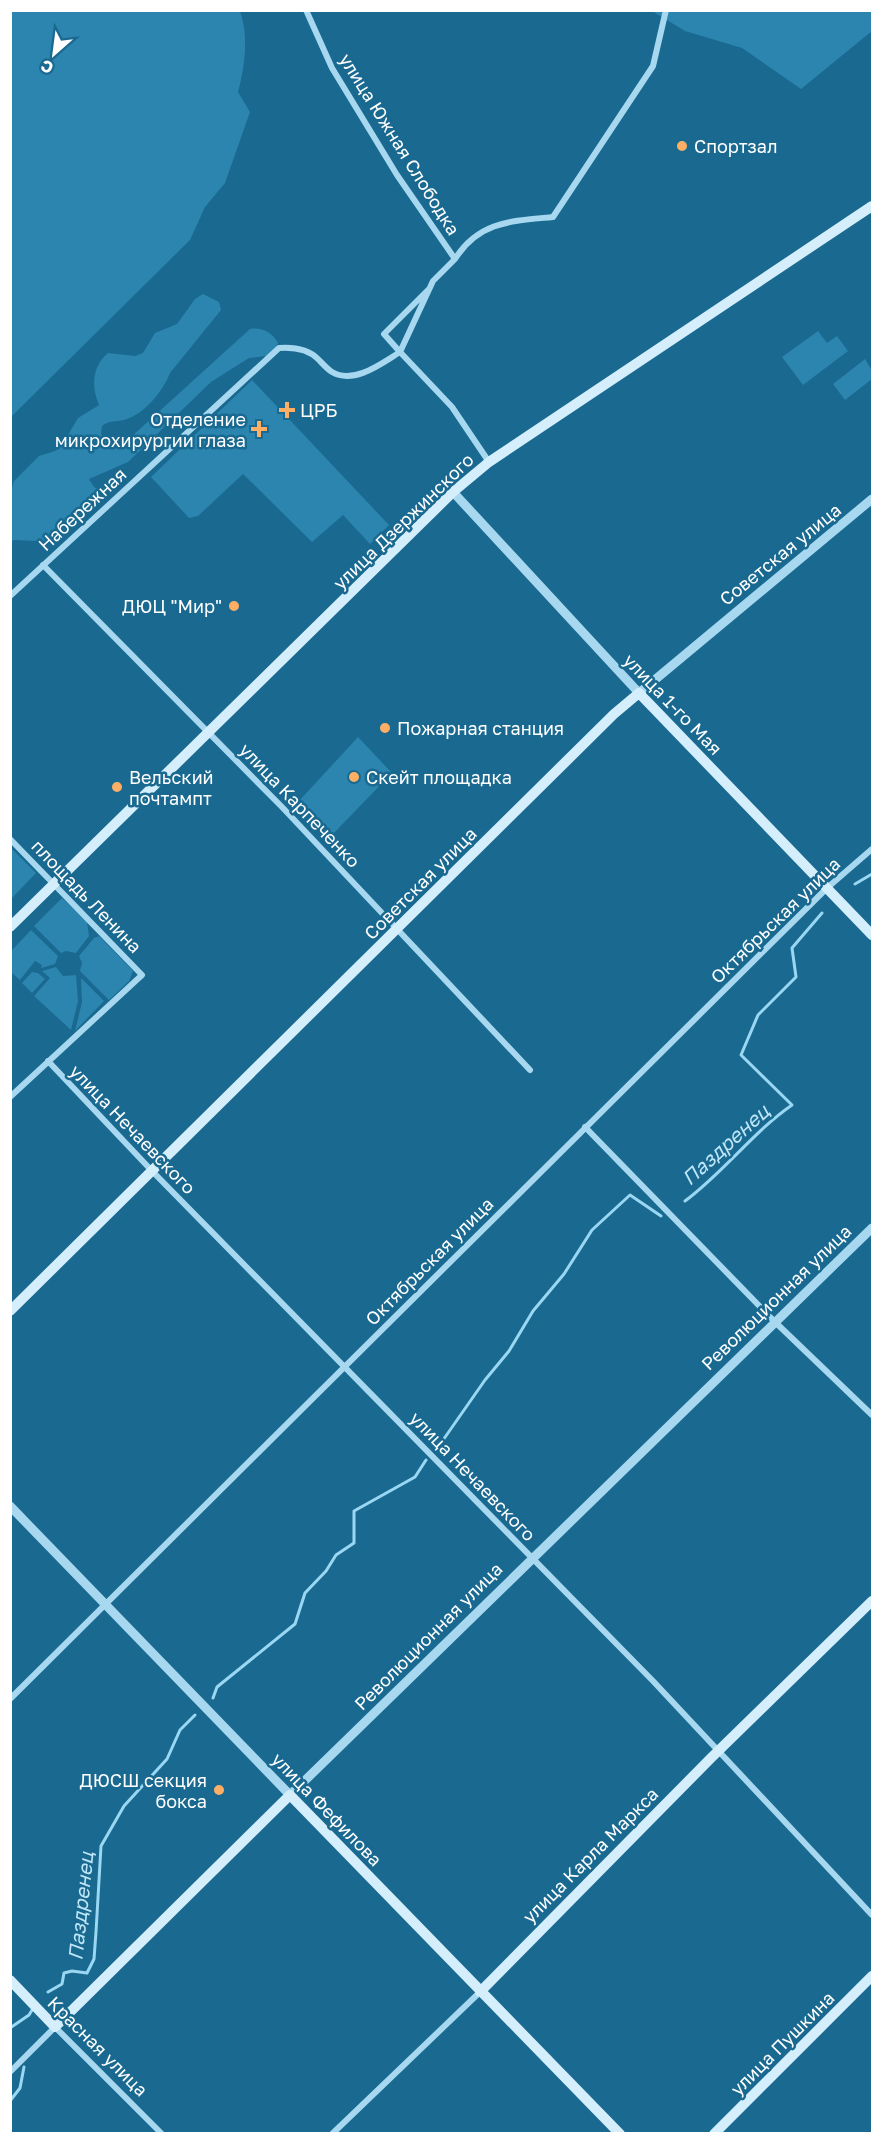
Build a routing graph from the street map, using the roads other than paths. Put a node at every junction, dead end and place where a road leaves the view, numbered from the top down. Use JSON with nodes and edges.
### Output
{"nodes":[{"id":1,"x":306,"y":10,"type":"edge"},
{"id":2,"x":666,"y":10,"type":"edge"},
{"id":3,"x":873,"y":206,"type":"edge"},
{"id":4,"x":455,"y":259,"type":"junction"},
{"id":5,"x":429,"y":289,"type":"junction"},
{"id":6,"x":400,"y":352,"type":"junction"},
{"id":7,"x":489,"y":462,"type":"junction"},
{"id":8,"x":453,"y":492,"type":"junction"},
{"id":9,"x":873,"y":499,"type":"edge"},
{"id":10,"x":43,"y":565,"type":"junction"},
{"id":11,"x":10,"y":596,"type":"edge"},
{"id":12,"x":639,"y":693,"type":"junction"},
{"id":13,"x":208,"y":733,"type":"junction"},
{"id":14,"x":10,"y":840,"type":"edge"},
{"id":15,"x":873,"y":849,"type":"edge"},
{"id":16,"x":55,"y":885,"type":"junction"},
{"id":17,"x":826,"y":888,"type":"junction"},
{"id":18,"x":10,"y":927,"type":"edge"},
{"id":19,"x":398,"y":928,"type":"junction"},
{"id":20,"x":873,"y":935,"type":"edge"},
{"id":21,"x":48,"y":1061,"type":"junction"},
{"id":22,"x":530,"y":1070,"type":"dead end"},
{"id":23,"x":10,"y":1097,"type":"edge"},
{"id":24,"x":585,"y":1127,"type":"junction"},
{"id":25,"x":153,"y":1172,"type":"junction"},
{"id":26,"x":873,"y":1228,"type":"edge"},
{"id":27,"x":10,"y":1311,"type":"edge"},
{"id":28,"x":774,"y":1321,"type":"junction"},
{"id":29,"x":346,"y":1367,"type":"junction"},
{"id":30,"x":873,"y":1414,"type":"edge"},
{"id":31,"x":10,"y":1506,"type":"edge"},
{"id":32,"x":531,"y":1558,"type":"junction"},
{"id":33,"x":873,"y":1600,"type":"edge"},
{"id":34,"x":107,"y":1605,"type":"junction"},
{"id":35,"x":10,"y":1699,"type":"edge"},
{"id":36,"x":718,"y":1751,"type":"junction"},
{"id":37,"x":290,"y":1795,"type":"junction"},
{"id":38,"x":873,"y":1916,"type":"edge"},
{"id":39,"x":873,"y":1976,"type":"edge"},
{"id":40,"x":10,"y":1980,"type":"edge"},
{"id":41,"x":480,"y":1992,"type":"junction"},
{"id":42,"x":55,"y":2027,"type":"junction"},
{"id":43,"x":10,"y":2072,"type":"edge"},
{"id":44,"x":162,"y":2133,"type":"edge"},
{"id":45,"x":332,"y":2133,"type":"edge"},
{"id":46,"x":620,"y":2133,"type":"edge"},
{"id":47,"x":714,"y":2133,"type":"edge"}],
"edges":[{"from":1,"to":4,"type":"street","name":"улица Южная Слободка"},
{"from":2,"to":4,"type":"street","name":"улица Южная Слободка"},
{"from":3,"to":7,"type":"main road","name":"улица Дзержинского"},
{"from":4,"to":5,"type":"street","name":"улица Южная Слободка"},
{"from":5,"to":6,"type":"street","name":"улица Южная Слободка"},
{"from":5,"to":6,"type":"street"},
{"from":6,"to":7,"type":"street"},
{"from":6,"to":10,"type":"street","name":"Набережная"},
{"from":7,"to":8,"type":"main road","name":"улица Дзержинского"},
{"from":8,"to":12,"type":"street","name":"улица 1-го Мая"},
{"from":8,"to":13,"type":"main road","name":"улица Дзержинского"},
{"from":9,"to":12,"type":"street","name":"Советская улица"},
{"from":10,"to":11,"type":"street","name":"Набережная"},
{"from":10,"to":13,"type":"street","name":"улица Карпеченко"},
{"from":12,"to":17,"type":"main road","name":"улица 1-го Мая"},
{"from":12,"to":19,"type":"main road","name":"Советская улица"},
{"from":13,"to":16,"type":"main road","name":"улица Дзержинского"},
{"from":13,"to":19,"type":"street","name":"улица Карпеченко"},
{"from":14,"to":16,"type":"street","name":"площадь Ленина"},
{"from":15,"to":17,"type":"street","name":"Октябрьская улица"},
{"from":16,"to":18,"type":"main road","name":"улица Дзержинского"},
{"from":16,"to":21,"type":"street","name":"площадь Ленина"},
{"from":17,"to":20,"type":"main road","name":"улица 1-го Мая"},
{"from":17,"to":24,"type":"street","name":"Октябрьская улица"},
{"from":19,"to":22,"type":"street","name":"улица Карпеченко"},
{"from":19,"to":25,"type":"main road","name":"Советская улица"},
{"from":21,"to":23,"type":"street","name":"площадь Ленина"},
{"from":21,"to":25,"type":"street","name":"улица Нечаевского"},
{"from":24,"to":28,"type":"street"},
{"from":24,"to":29,"type":"street","name":"Октябрьская улица"},
{"from":25,"to":27,"type":"main road","name":"Советская улица"},
{"from":25,"to":29,"type":"street","name":"улица Нечаевского"},
{"from":26,"to":28,"type":"street","name":"Революционная улица"},
{"from":28,"to":30,"type":"street"},
{"from":28,"to":32,"type":"street","name":"Революционная улица"},
{"from":29,"to":32,"type":"street","name":"улица Нечаевского"},
{"from":29,"to":34,"type":"street","name":"Октябрьская улица"},
{"from":31,"to":34,"type":"street","name":"улица Фефилова"},
{"from":32,"to":36,"type":"street","name":"улица Нечаевского"},
{"from":32,"to":37,"type":"street","name":"Революционная улица"},
{"from":33,"to":36,"type":"main road","name":"улица Карла Маркса"},
{"from":34,"to":35,"type":"street","name":"Октябрьская улица"},
{"from":34,"to":37,"type":"street","name":"улица Фефилова"},
{"from":36,"to":38,"type":"street","name":"улица Нечаевского"},
{"from":36,"to":41,"type":"main road","name":"улица Карла Маркса"},
{"from":37,"to":41,"type":"main road","name":"улица Фефилова"},
{"from":37,"to":42,"type":"main road","name":"Революционная улица"},
{"from":39,"to":47,"type":"main road","name":"улица Пушкина"},
{"from":40,"to":42,"type":"main road","name":"Красная улица"},
{"from":41,"to":45,"type":"street","name":"улица Карла Маркса"},
{"from":41,"to":46,"type":"main road","name":"улица Фефилова"},
{"from":42,"to":43,"type":"street","name":"Революционная улица"},
{"from":42,"to":44,"type":"street","name":"Красная улица"}]}
